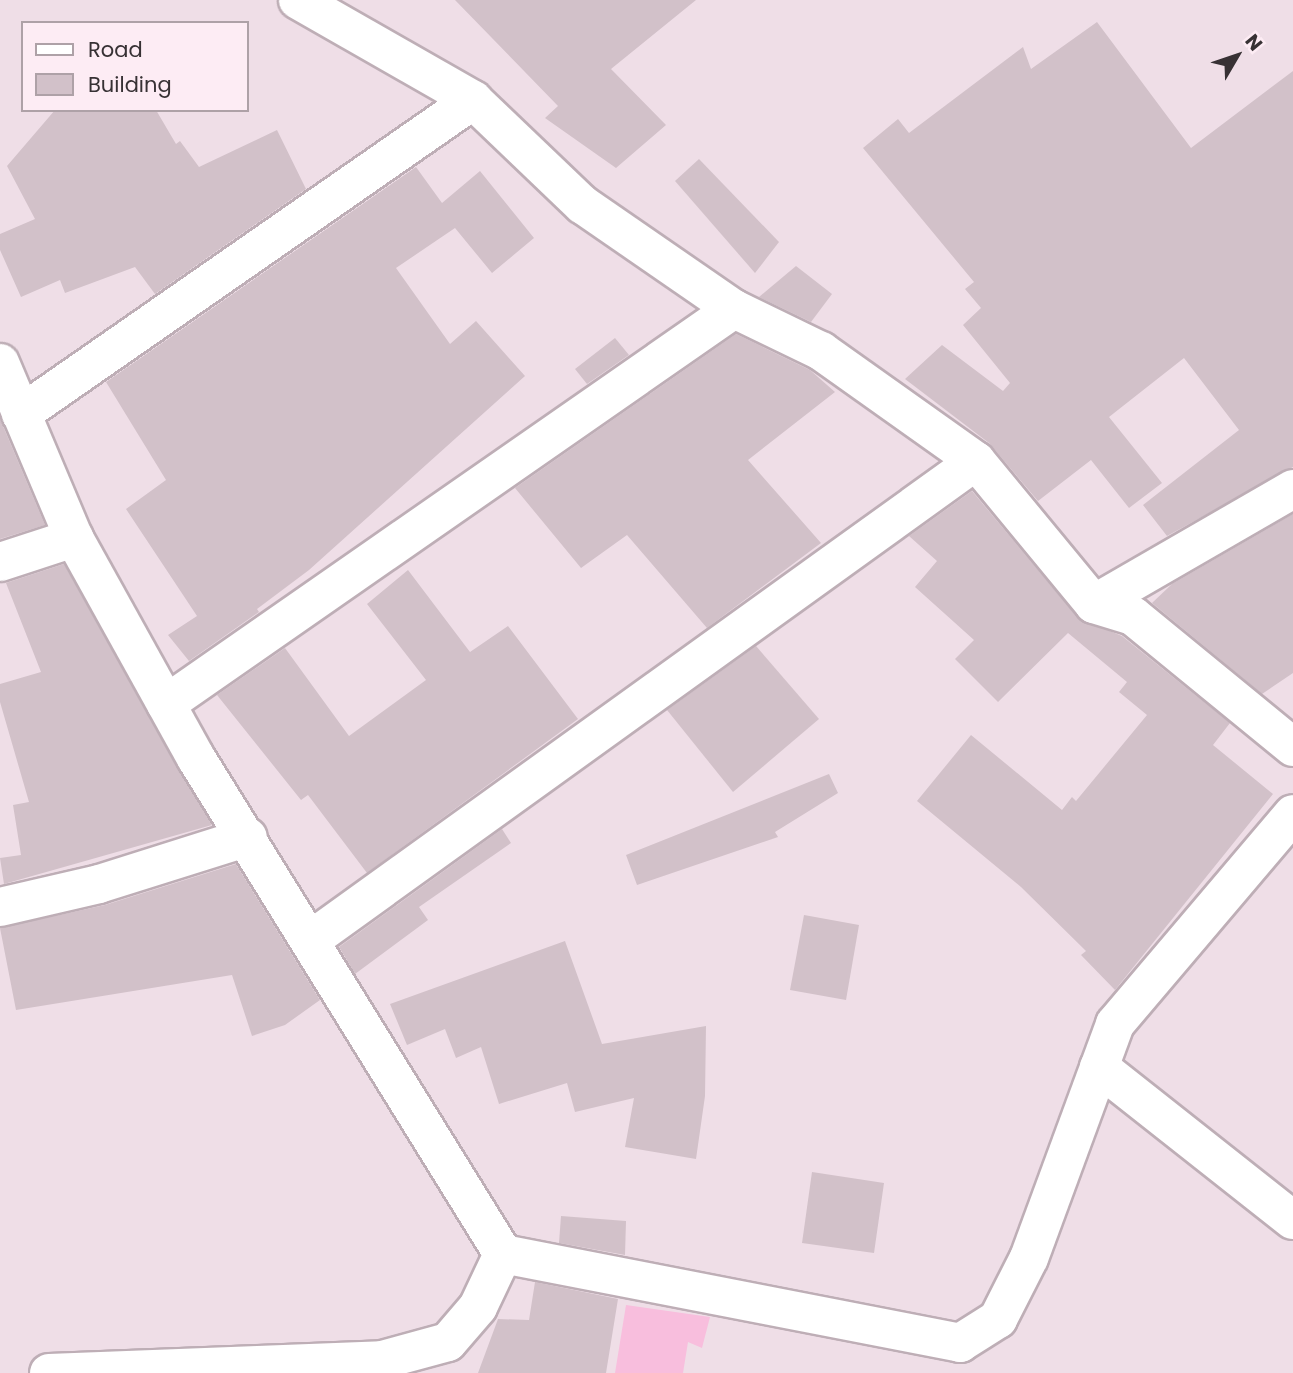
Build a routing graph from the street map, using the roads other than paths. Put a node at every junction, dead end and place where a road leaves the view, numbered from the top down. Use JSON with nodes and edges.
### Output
{"nodes":[{"id":1,"x":298,"y":0,"type":"edge"},
{"id":2,"x":473,"y":100,"type":"junction"},
{"id":3,"x":734,"y":309,"type":"junction"},
{"id":4,"x":0,"y":363,"type":"edge"},
{"id":5,"x":21,"y":414,"type":"junction"},
{"id":6,"x":976,"y":461,"type":"junction"},
{"id":7,"x":1293,"y":489,"type":"edge"},
{"id":8,"x":74,"y":538,"type":"junction"},
{"id":9,"x":0,"y":562,"type":"edge"},
{"id":10,"x":1094,"y":604,"type":"junction"},
{"id":11,"x":166,"y":704,"type":"junction"},
{"id":12,"x":1293,"y":747,"type":"edge"},
{"id":13,"x":1293,"y":814,"type":"edge"},
{"id":14,"x":248,"y":837,"type":"junction"},
{"id":15,"x":0,"y":907,"type":"edge"},
{"id":16,"x":312,"y":939,"type":"junction"},
{"id":17,"x":1099,"y":1067,"type":"junction"},
{"id":18,"x":1293,"y":1220,"type":"edge"},
{"id":19,"x":503,"y":1254,"type":"junction"},
{"id":20,"x":48,"y":1373,"type":"edge"}],
"edges":[{"from":1,"to":2,"type":"street"},
{"from":2,"to":3,"type":"street"},
{"from":2,"to":5,"type":"street"},
{"from":3,"to":6,"type":"street"},
{"from":3,"to":11,"type":"street"},
{"from":4,"to":5,"type":"street"},
{"from":5,"to":8,"type":"street"},
{"from":6,"to":10,"type":"street"},
{"from":6,"to":16,"type":"street"},
{"from":7,"to":10,"type":"street"},
{"from":8,"to":9,"type":"street"},
{"from":8,"to":11,"type":"street"},
{"from":10,"to":12,"type":"street"},
{"from":11,"to":14,"type":"street"},
{"from":13,"to":17,"type":"street"},
{"from":14,"to":15,"type":"street"},
{"from":14,"to":16,"type":"street"},
{"from":16,"to":19,"type":"street"},
{"from":17,"to":18,"type":"street"},
{"from":17,"to":19,"type":"street"},
{"from":19,"to":20,"type":"street"}]}
